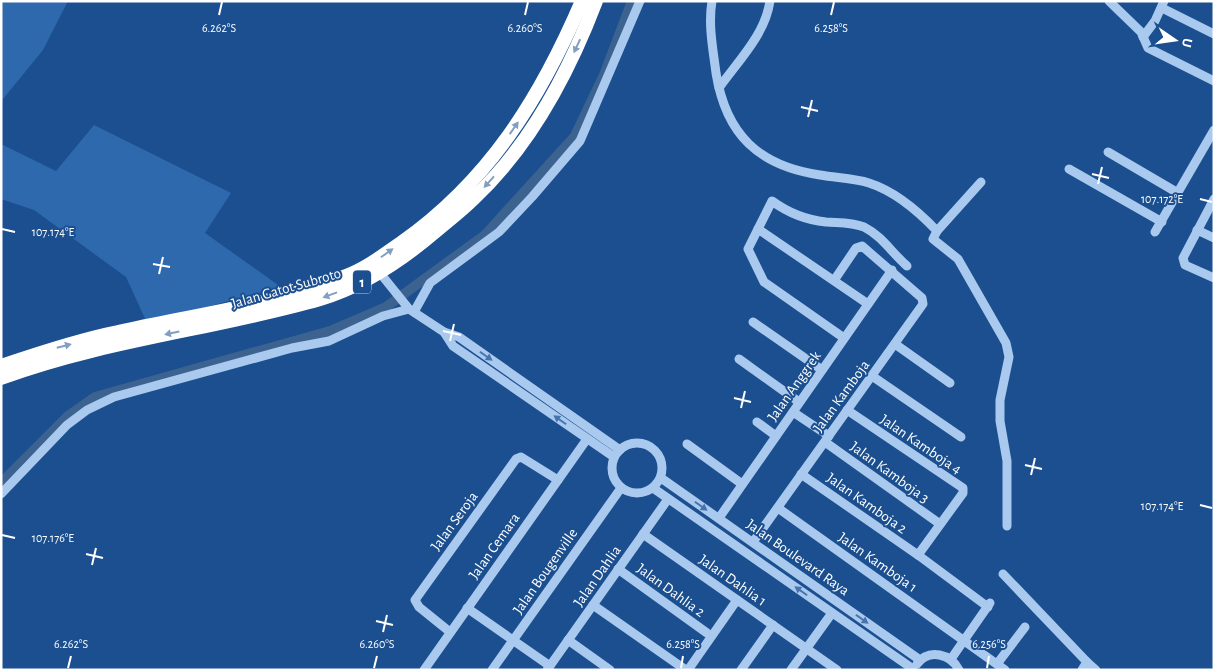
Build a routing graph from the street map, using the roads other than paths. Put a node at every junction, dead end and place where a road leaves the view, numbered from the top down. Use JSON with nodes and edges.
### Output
{"nodes":[{"id":1,"x":582,"y":1,"type":"edge"},
{"id":2,"x":596,"y":1,"type":"edge"},
{"id":3,"x":640,"y":1,"type":"edge"},
{"id":4,"x":712,"y":1,"type":"edge"},
{"id":5,"x":770,"y":1,"type":"edge"},
{"id":6,"x":1109,"y":1,"type":"edge"},
{"id":7,"x":1163,"y":5,"type":"edge"},
{"id":8,"x":1214,"y":34,"type":"edge"},
{"id":9,"x":1144,"y":37,"type":"junction"},
{"id":10,"x":1214,"y":82,"type":"edge"},
{"id":11,"x":719,"y":88,"type":"junction"},
{"id":12,"x":1214,"y":130,"type":"edge"},
{"id":13,"x":1108,"y":152,"type":"dead end"},
{"id":14,"x":1069,"y":169,"type":"dead end"},
{"id":15,"x":981,"y":182,"type":"dead end"},
{"id":16,"x":1178,"y":193,"type":"junction"},
{"id":17,"x":1214,"y":200,"type":"edge"},
{"id":18,"x":1162,"y":222,"type":"junction"},
{"id":19,"x":758,"y":229,"type":"junction"},
{"id":20,"x":938,"y":230,"type":"junction"},
{"id":21,"x":1197,"y":230,"type":"junction"},
{"id":22,"x":1155,"y":232,"type":"dead end"},
{"id":23,"x":1214,"y":238,"type":"edge"},
{"id":24,"x":907,"y":266,"type":"dead end"},
{"id":25,"x":892,"y":270,"type":"junction"},
{"id":26,"x":380,"y":273,"type":"junction"},
{"id":27,"x":1214,"y":278,"type":"edge"},
{"id":28,"x":835,"y":279,"type":"junction"},
{"id":29,"x":868,"y":304,"type":"junction"},
{"id":30,"x":409,"y":308,"type":"junction"},
{"id":31,"x":753,"y":322,"type":"dead end"},
{"id":32,"x":444,"y":332,"type":"junction"},
{"id":33,"x":844,"y":338,"type":"junction"},
{"id":34,"x":895,"y":344,"type":"junction"},
{"id":35,"x":739,"y":359,"type":"dead end"},
{"id":36,"x":1,"y":366,"type":"edge"},
{"id":37,"x":822,"y":370,"type":"junction"},
{"id":38,"x":872,"y":376,"type":"junction"},
{"id":39,"x":1,"y":378,"type":"edge"},
{"id":40,"x":950,"y":382,"type":"dead end"},
{"id":41,"x":799,"y":402,"type":"junction"},
{"id":42,"x":847,"y":410,"type":"junction"},
{"id":43,"x":793,"y":412,"type":"junction"},
{"id":44,"x":757,"y":422,"type":"dead end"},
{"id":45,"x":776,"y":436,"type":"junction"},
{"id":46,"x":961,"y":437,"type":"dead end"},
{"id":47,"x":587,"y":439,"type":"junction"},
{"id":48,"x":827,"y":439,"type":"junction"},
{"id":49,"x":687,"y":444,"type":"dead end"},
{"id":50,"x":617,"y":453,"type":"junction"},
{"id":51,"x":801,"y":474,"type":"junction"},
{"id":52,"x":661,"y":478,"type":"junction"},
{"id":53,"x":558,"y":480,"type":"junction"},
{"id":54,"x":742,"y":484,"type":"junction"},
{"id":55,"x":622,"y":488,"type":"junction"},
{"id":56,"x":653,"y":488,"type":"junction"},
{"id":57,"x":1,"y":494,"type":"edge"},
{"id":58,"x":668,"y":498,"type":"junction"},
{"id":59,"x":778,"y":508,"type":"junction"},
{"id":60,"x":718,"y":518,"type":"junction"},
{"id":61,"x":940,"y":524,"type":"junction"},
{"id":62,"x":1007,"y":526,"type":"dead end"},
{"id":63,"x":643,"y":534,"type":"junction"},
{"id":64,"x":753,"y":542,"type":"junction"},
{"id":65,"x":918,"y":555,"type":"junction"},
{"id":66,"x":618,"y":569,"type":"junction"},
{"id":67,"x":1003,"y":574,"type":"dead end"},
{"id":68,"x":737,"y":600,"type":"junction"},
{"id":69,"x":593,"y":605,"type":"junction"},
{"id":70,"x":467,"y":608,"type":"junction"},
{"id":71,"x":832,"y":613,"type":"junction"},
{"id":72,"x":773,"y":626,"type":"junction"},
{"id":73,"x":1026,"y":628,"type":"dead end"},
{"id":74,"x":450,"y":632,"type":"junction"},
{"id":75,"x":707,"y":633,"type":"dead end"},
{"id":76,"x":513,"y":640,"type":"junction"},
{"id":77,"x":568,"y":640,"type":"junction"},
{"id":78,"x":963,"y":640,"type":"junction"},
{"id":79,"x":806,"y":649,"type":"junction"},
{"id":80,"x":951,"y":659,"type":"junction"},
{"id":81,"x":920,"y":660,"type":"junction"},
{"id":82,"x":997,"y":664,"type":"junction"},
{"id":83,"x":1085,"y":666,"type":"edge"},
{"id":84,"x":549,"y":668,"type":"edge"},
{"id":85,"x":685,"y":669,"type":"edge"},
{"id":86,"x":424,"y":670,"type":"edge"},
{"id":87,"x":492,"y":670,"type":"edge"},
{"id":88,"x":610,"y":670,"type":"edge"},
{"id":89,"x":741,"y":670,"type":"edge"},
{"id":90,"x":791,"y":670,"type":"edge"},
{"id":91,"x":837,"y":670,"type":"edge"},
{"id":92,"x":912,"y":670,"type":"edge"},
{"id":93,"x":959,"y":670,"type":"edge"},
{"id":94,"x":1005,"y":670,"type":"edge"},
{"id":95,"x":1096,"y":670,"type":"edge"}],
"edges":[{"from":36,"to":1,"type":"highway","name":"Jalan Gatot Subroto","number":"1","one_way":true},
{"from":2,"to":26,"type":"highway","name":"Jalan Gatot Subroto","number":"1","one_way":true},
{"from":3,"to":30,"type":"street"},
{"from":4,"to":11,"type":"street"},
{"from":5,"to":11,"type":"street"},
{"from":6,"to":9,"type":"street"},
{"from":7,"to":8,"type":"street"},
{"from":7,"to":9,"type":"street"},
{"from":9,"to":10,"type":"street"},
{"from":11,"to":20,"type":"street"},
{"from":12,"to":16,"type":"street"},
{"from":13,"to":16,"type":"street"},
{"from":14,"to":18,"type":"street"},
{"from":15,"to":20,"type":"street"},
{"from":16,"to":18,"type":"street"},
{"from":17,"to":21,"type":"street"},
{"from":18,"to":22,"type":"street"},
{"from":19,"to":24,"type":"street"},
{"from":19,"to":28,"type":"street"},
{"from":19,"to":33,"type":"street"},
{"from":20,"to":62,"type":"street"},
{"from":21,"to":23,"type":"street"},
{"from":21,"to":27,"type":"street"},
{"from":25,"to":28,"type":"street"},
{"from":25,"to":29,"type":"street","name":"Jalan Anggrek"},
{"from":25,"to":34,"type":"street","name":"Jalan Kamboja"},
{"from":26,"to":30,"type":"street"},
{"from":26,"to":39,"type":"highway","name":"Jalan Gatot Subroto","number":"1","one_way":true},
{"from":28,"to":29,"type":"street"},
{"from":29,"to":33,"type":"street","name":"Jalan Anggrek"},
{"from":30,"to":32,"type":"street"},
{"from":30,"to":57,"type":"street"},
{"from":31,"to":37,"type":"street"},
{"from":47,"to":32,"type":"street","one_way":true},
{"from":32,"to":50,"type":"street","one_way":true},
{"from":33,"to":37,"type":"street","name":"Jalan Anggrek"},
{"from":34,"to":38,"type":"street","name":"Jalan Kamboja"},
{"from":34,"to":40,"type":"street"},
{"from":35,"to":41,"type":"street"},
{"from":37,"to":41,"type":"street","name":"Jalan Anggrek"},
{"from":38,"to":42,"type":"street","name":"Jalan Kamboja"},
{"from":38,"to":46,"type":"street"},
{"from":41,"to":43,"type":"street","name":"Jalan Anggrek"},
{"from":42,"to":48,"type":"street","name":"Jalan Kamboja"},
{"from":42,"to":61,"type":"street","name":"Jalan Kamboja 4"},
{"from":43,"to":45,"type":"street","name":"Jalan Anggrek"},
{"from":43,"to":48,"type":"street","name":"Jalan Kamboja 3"},
{"from":44,"to":45,"type":"street"},
{"from":45,"to":54,"type":"street","name":"Jalan Anggrek"},
{"from":47,"to":50,"type":"street"},
{"from":47,"to":53,"type":"street","name":"Jalan Cemara"},
{"from":48,"to":51,"type":"street","name":"Jalan Kamboja"},
{"from":48,"to":61,"type":"street","name":"Jalan Kamboja 3"},
{"from":49,"to":54,"type":"street"},
{"from":50,"to":52,"type":"street"},
{"from":50,"to":55,"type":"street"},
{"from":51,"to":59,"type":"street","name":"Jalan Kamboja"},
{"from":51,"to":65,"type":"street","name":"Jalan Kamboja 2"},
{"from":52,"to":56,"type":"street"},
{"from":52,"to":60,"type":"street","name":"Jalan Boulevard Raya","one_way":true},
{"from":53,"to":70,"type":"street","name":"Jalan Cemara"},
{"from":53,"to":74,"type":"street","name":"Jalan Seroja"},
{"from":54,"to":60,"type":"street","name":"Jalan Anggrek"},
{"from":55,"to":56,"type":"street"},
{"from":55,"to":76,"type":"street","name":"Jalan Bougenville"},
{"from":56,"to":58,"type":"street","name":"Jalan Boulevard Raya"},
{"from":58,"to":63,"type":"street","name":"Jalan Dahlia"},
{"from":71,"to":58,"type":"street","name":"Jalan Boulevard Raya","one_way":true},
{"from":59,"to":64,"type":"street","name":"Jalan Kamboja"},
{"from":59,"to":78,"type":"street","name":"Jalan Kamboja 1"},
{"from":60,"to":64,"type":"street","name":"Jalan Boulevard Raya"},
{"from":61,"to":65,"type":"street","name":"Jalan Kamboja 4"},
{"from":63,"to":66,"type":"street","name":"Jalan Dahlia"},
{"from":63,"to":68,"type":"street","name":"Jalan Dahlia 1"},
{"from":64,"to":81,"type":"street","name":"Jalan Boulevard Raya","one_way":true},
{"from":65,"to":78,"type":"street","name":"Jalan Kamboja 2"},
{"from":66,"to":69,"type":"street","name":"Jalan Dahlia"},
{"from":66,"to":75,"type":"street","name":"Jalan Dahlia 2"},
{"from":67,"to":83,"type":"street"},
{"from":68,"to":72,"type":"street","name":"Jalan Dahlia 1"},
{"from":68,"to":85,"type":"street"},
{"from":69,"to":77,"type":"street","name":"Jalan Dahlia"},
{"from":69,"to":85,"type":"street"},
{"from":70,"to":74,"type":"street","name":"Jalan Cemara"},
{"from":70,"to":76,"type":"street"},
{"from":71,"to":79,"type":"street"},
{"from":71,"to":92,"type":"street","name":"Jalan Boulevard Raya"},
{"from":72,"to":79,"type":"street","name":"Jalan Dahlia 1"},
{"from":72,"to":89,"type":"street"},
{"from":73,"to":82,"type":"street"},
{"from":74,"to":86,"type":"street","name":"Jalan Cemara"},
{"from":76,"to":84,"type":"street"},
{"from":76,"to":87,"type":"street","name":"Jalan Bougenville"},
{"from":77,"to":84,"type":"street","name":"Jalan Dahlia"},
{"from":77,"to":88,"type":"street"},
{"from":78,"to":80,"type":"street"},
{"from":78,"to":82,"type":"street","name":"Jalan Kamboja 1"},
{"from":79,"to":90,"type":"street"},
{"from":79,"to":91,"type":"street","name":"Jalan Dahlia 1"},
{"from":80,"to":81,"type":"street"},
{"from":80,"to":93,"type":"street"},
{"from":81,"to":92,"type":"street"},
{"from":82,"to":94,"type":"street","name":"Jalan Kamboja 1"},
{"from":83,"to":95,"type":"street"}]}
